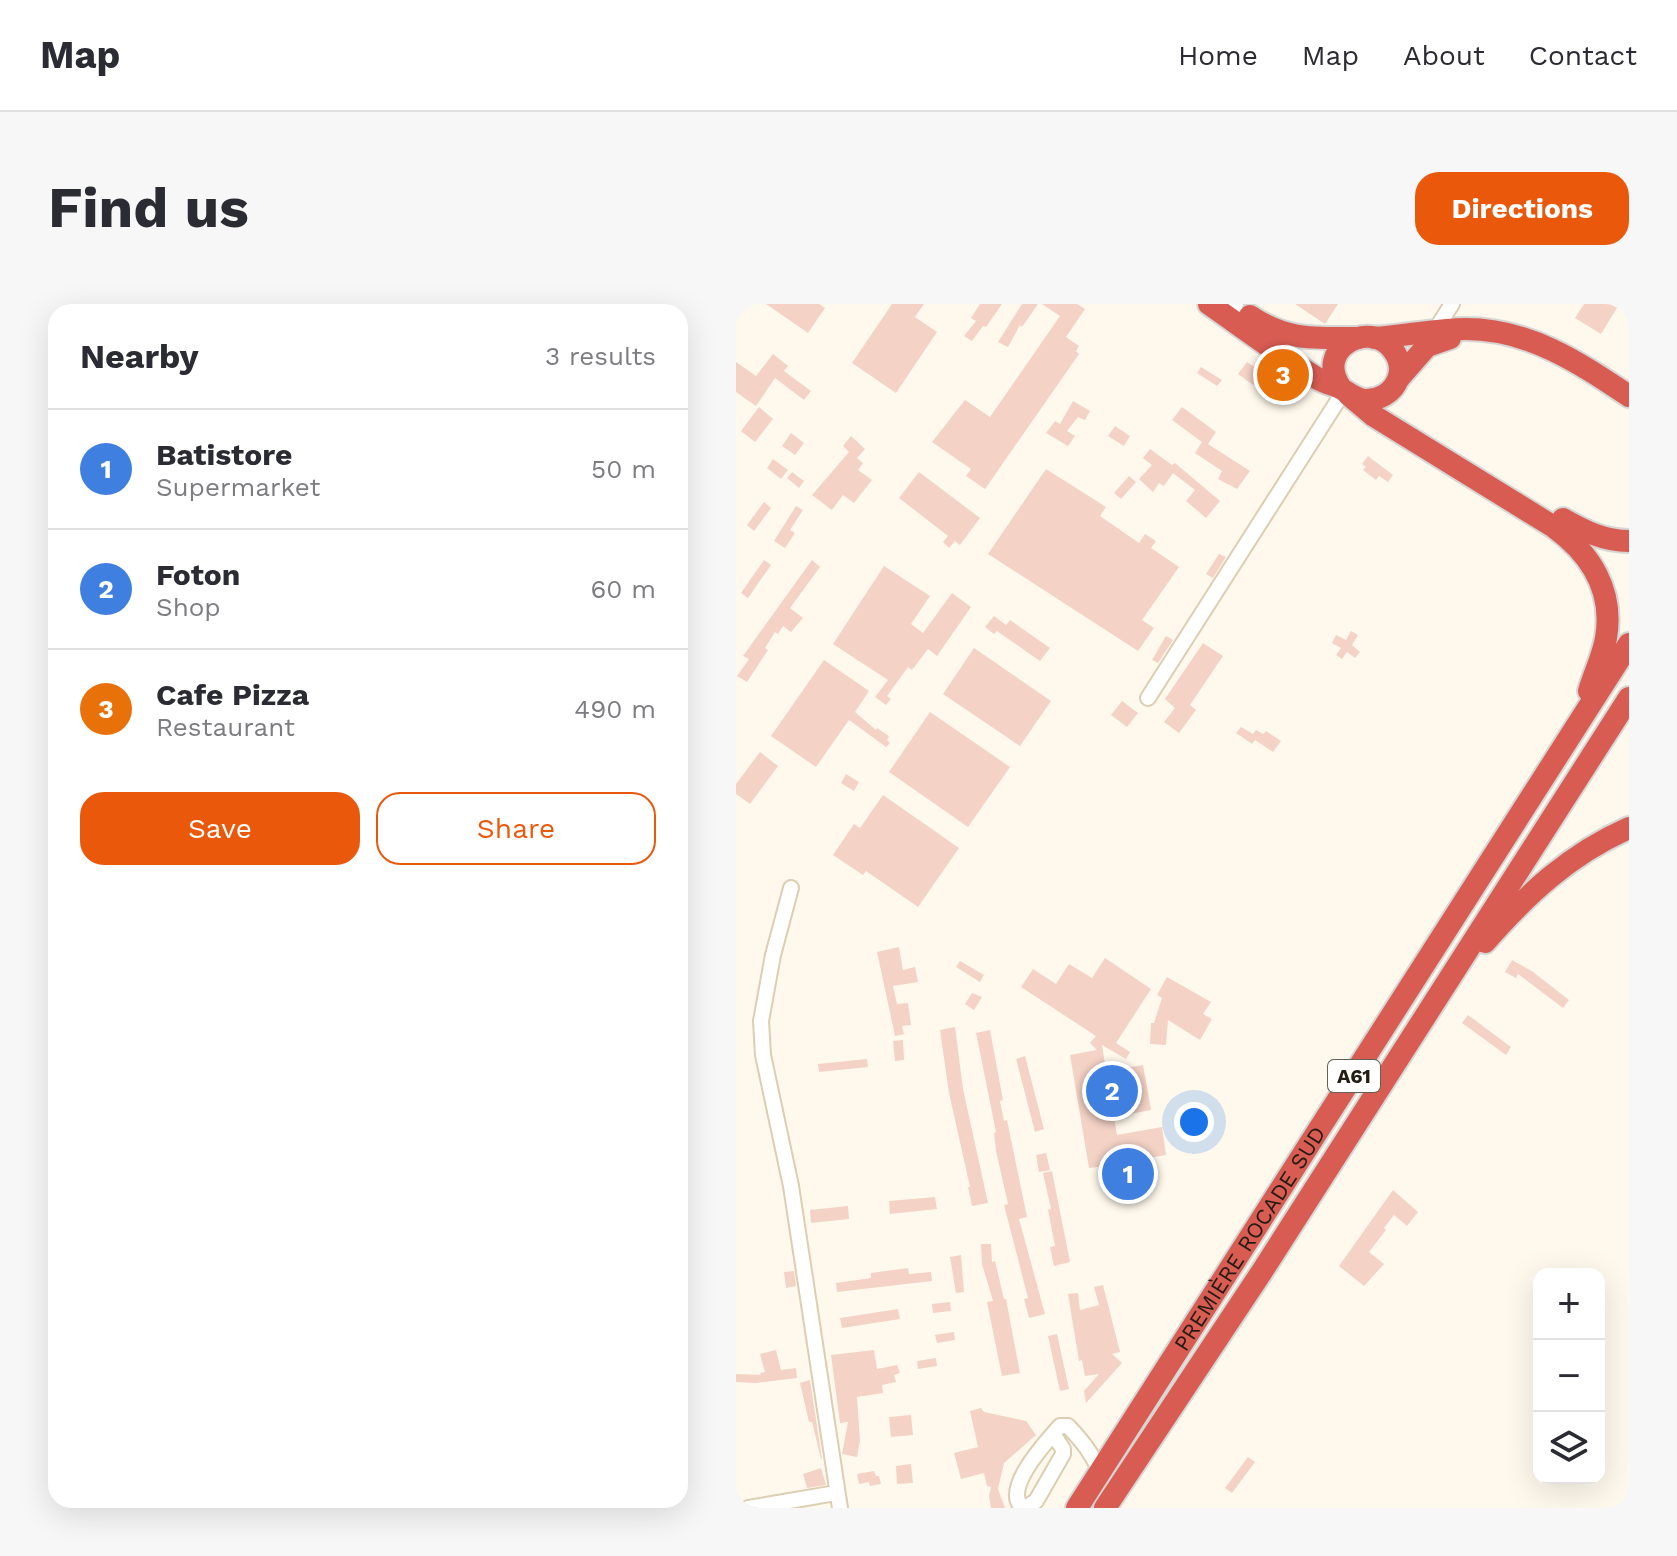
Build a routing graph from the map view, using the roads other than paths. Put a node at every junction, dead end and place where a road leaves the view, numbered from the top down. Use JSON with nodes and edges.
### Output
{"nodes":[{"id":1,"x":1209,"y":304,"type":"edge"},
{"id":2,"x":1452,"y":304,"type":"edge"},
{"id":3,"x":1234,"y":305,"type":"edge"},
{"id":4,"x":1434,"y":332,"type":"junction"},
{"id":5,"x":1367,"y":338,"type":"junction"},
{"id":6,"x":1394,"y":385,"type":"junction"},
{"id":7,"x":1345,"y":391,"type":"junction"},
{"id":8,"x":1629,"y":396,"type":"edge"},
{"id":9,"x":1629,"y":404,"type":"edge"},
{"id":10,"x":1629,"y":541,"type":"edge"},
{"id":11,"x":1629,"y":644,"type":"edge"},
{"id":12,"x":1148,"y":698,"type":"dead end"},
{"id":13,"x":1629,"y":698,"type":"edge"},
{"id":14,"x":1577,"y":724,"type":"junction"},
{"id":15,"x":1629,"y":828,"type":"edge"},
{"id":16,"x":791,"y":888,"type":"dead end"},
{"id":17,"x":1437,"y":997,"type":"junction"},
{"id":18,"x":1053,"y":1434,"type":"junction"},
{"id":19,"x":1100,"y":1472,"type":"junction"},
{"id":20,"x":838,"y":1501,"type":"edge"},
{"id":21,"x":748,"y":1508,"type":"edge"},
{"id":22,"x":1024,"y":1508,"type":"edge"},
{"id":23,"x":1077,"y":1508,"type":"edge"},
{"id":24,"x":1105,"y":1508,"type":"edge"}],
"edges":[{"from":1,"to":7,"type":"highway"},
{"from":2,"to":4,"type":"lane"},
{"from":3,"to":5,"type":"highway"},
{"from":4,"to":5,"type":"highway"},
{"from":4,"to":8,"type":"highway"},
{"from":5,"to":6,"type":"highway"},
{"from":5,"to":7,"type":"highway"},
{"from":6,"to":7,"type":"highway"},
{"from":6,"to":9,"type":"highway"},
{"from":6,"to":10,"type":"highway"},
{"from":7,"to":12,"type":"lane"},
{"from":7,"to":14,"type":"highway"},
{"from":11,"to":14,"type":"highway","name":"PREMIÈRE ROCADE SUD","number":"A61"},
{"from":13,"to":17,"type":"highway","name":"PREMIÈRE ROCADE SUD","number":"A61"},
{"from":14,"to":19,"type":"highway","name":"PREMIÈRE ROCADE SUD","number":"A61"},
{"from":15,"to":17,"type":"highway"},
{"from":16,"to":20,"type":"lane"},
{"from":17,"to":24,"type":"highway","name":"PREMIÈRE ROCADE SUD","number":"A61"},
{"from":18,"to":19,"type":"lane"},
{"from":18,"to":22,"type":"lane"},
{"from":18,"to":22,"type":"lane"},
{"from":19,"to":23,"type":"highway","name":"PREMIÈRE ROCADE SUD","number":"A61"},
{"from":20,"to":21,"type":"lane"}]}
